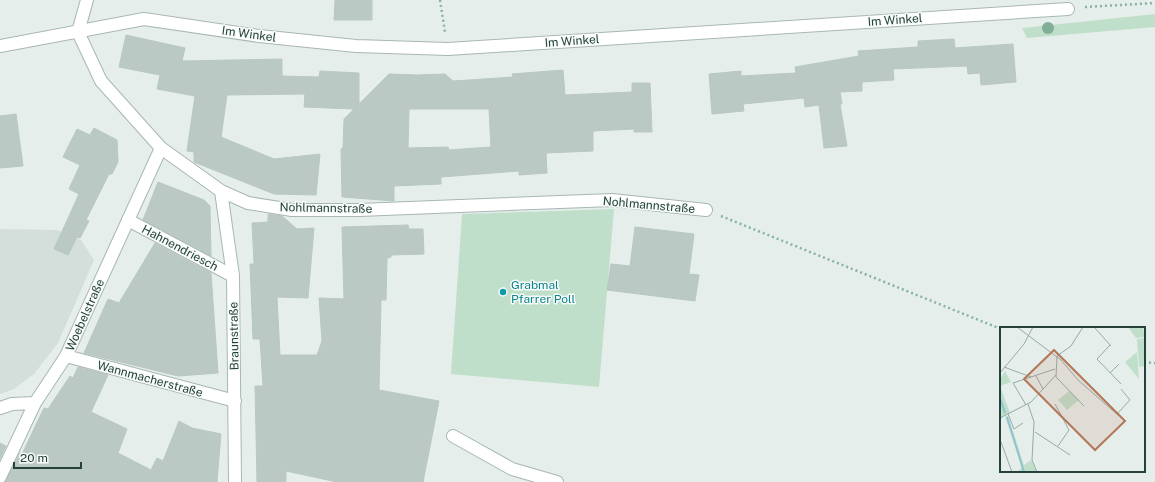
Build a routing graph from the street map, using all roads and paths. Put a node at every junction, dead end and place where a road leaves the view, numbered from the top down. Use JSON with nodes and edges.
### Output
{"nodes":[{"id":1,"x":87,"y":0,"type":"edge"},
{"id":2,"x":440,"y":0,"type":"edge"},
{"id":3,"x":1155,"y":3,"type":"edge"},
{"id":4,"x":1041,"y":5,"type":"edge"},
{"id":5,"x":1068,"y":8,"type":"joint"},
{"id":6,"x":78,"y":32,"type":"junction"},
{"id":7,"x":0,"y":46,"type":"edge"},
{"id":8,"x":448,"y":49,"type":"junction"},
{"id":9,"x":160,"y":148,"type":"junction"},
{"id":10,"x":222,"y":191,"type":"junction"},
{"id":11,"x":706,"y":210,"type":"joint"},
{"id":12,"x":128,"y":220,"type":"junction"},
{"id":13,"x":233,"y":276,"type":"junction"},
{"id":14,"x":1000,"y":329,"type":"edge"},
{"id":15,"x":66,"y":356,"type":"junction"},
{"id":16,"x":1145,"y":362,"type":"edge"},
{"id":17,"x":1155,"y":363,"type":"edge"},
{"id":18,"x":235,"y":401,"type":"junction"},
{"id":19,"x":35,"y":403,"type":"junction"},
{"id":20,"x":0,"y":408,"type":"edge"},
{"id":21,"x":453,"y":436,"type":"dead end"},
{"id":22,"x":0,"y":477,"type":"edge"},
{"id":23,"x":235,"y":482,"type":"edge"},
{"id":24,"x":557,"y":482,"type":"edge"}],
"edges":[{"from":1,"to":6,"type":"street"},
{"from":2,"to":8,"type":"path"},
{"from":3,"to":5,"type":"path"},
{"from":4,"to":5,"type":"street","name":"Im Winkel"},
{"from":4,"to":8,"type":"street","name":"Im Winkel"},
{"from":6,"to":7,"type":"street"},
{"from":6,"to":8,"type":"street","name":"Im Winkel"},
{"from":6,"to":9,"type":"street","name":"Nohlmannstraße"},
{"from":9,"to":10,"type":"street","name":"Nohlmannstraße"},
{"from":9,"to":12,"type":"street","name":"Woebelstraße"},
{"from":10,"to":11,"type":"street","name":"Nohlmannstraße"},
{"from":10,"to":13,"type":"street","name":"Braunstraße"},
{"from":11,"to":14,"type":"path"},
{"from":12,"to":13,"type":"street","name":"Hahnendriesch"},
{"from":12,"to":15,"type":"street","name":"Woebelstraße"},
{"from":13,"to":18,"type":"street","name":"Braunstraße"},
{"from":15,"to":18,"type":"street","name":"Wannmacherstraße"},
{"from":15,"to":19,"type":"street","name":"Woebelstraße"},
{"from":16,"to":17,"type":"path"},
{"from":18,"to":23,"type":"street","name":"Braunstraße"},
{"from":19,"to":20,"type":"street"},
{"from":19,"to":22,"type":"street","name":"Woebelstraße"},
{"from":21,"to":24,"type":"street"}]}
